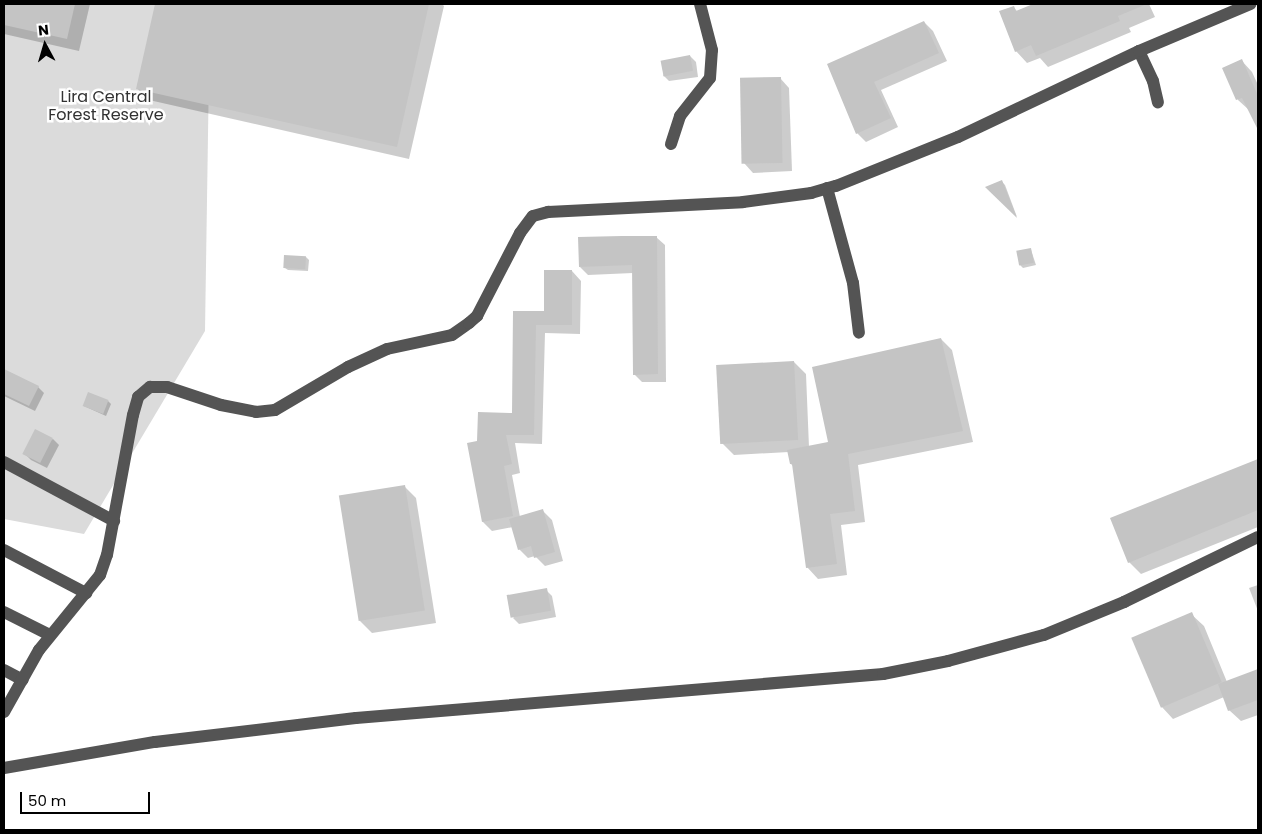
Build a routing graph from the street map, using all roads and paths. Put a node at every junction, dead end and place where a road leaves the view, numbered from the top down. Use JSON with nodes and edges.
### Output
{"nodes":[{"id":1,"x":700,"y":4,"type":"edge"},
{"id":2,"x":1250,"y":4,"type":"edge"},
{"id":3,"x":1139,"y":51,"type":"junction"},
{"id":4,"x":1158,"y":102,"type":"dead end"},
{"id":5,"x":671,"y":144,"type":"dead end"},
{"id":6,"x":827,"y":188,"type":"junction"},
{"id":7,"x":858,"y":333,"type":"dead end"},
{"id":8,"x":4,"y":462,"type":"edge"},
{"id":9,"x":114,"y":521,"type":"junction"},
{"id":10,"x":1258,"y":537,"type":"edge"},
{"id":11,"x":4,"y":550,"type":"edge"},
{"id":12,"x":86,"y":593,"type":"junction"},
{"id":13,"x":4,"y":612,"type":"edge"},
{"id":14,"x":50,"y":635,"type":"junction"},
{"id":15,"x":4,"y":670,"type":"edge"},
{"id":16,"x":23,"y":680,"type":"junction"},
{"id":17,"x":4,"y":712,"type":"edge"},
{"id":18,"x":4,"y":768,"type":"edge"}],
"edges":[{"from":1,"to":5,"type":"street"},
{"from":2,"to":3,"type":"street"},
{"from":3,"to":4,"type":"street"},
{"from":3,"to":6,"type":"street"},
{"from":6,"to":7,"type":"street"},
{"from":6,"to":9,"type":"street"},
{"from":8,"to":9,"type":"street"},
{"from":9,"to":12,"type":"street"},
{"from":10,"to":18,"type":"street"},
{"from":11,"to":12,"type":"street"},
{"from":12,"to":14,"type":"street"},
{"from":13,"to":14,"type":"street"},
{"from":14,"to":16,"type":"street"},
{"from":15,"to":16,"type":"street"},
{"from":16,"to":17,"type":"street"}]}
